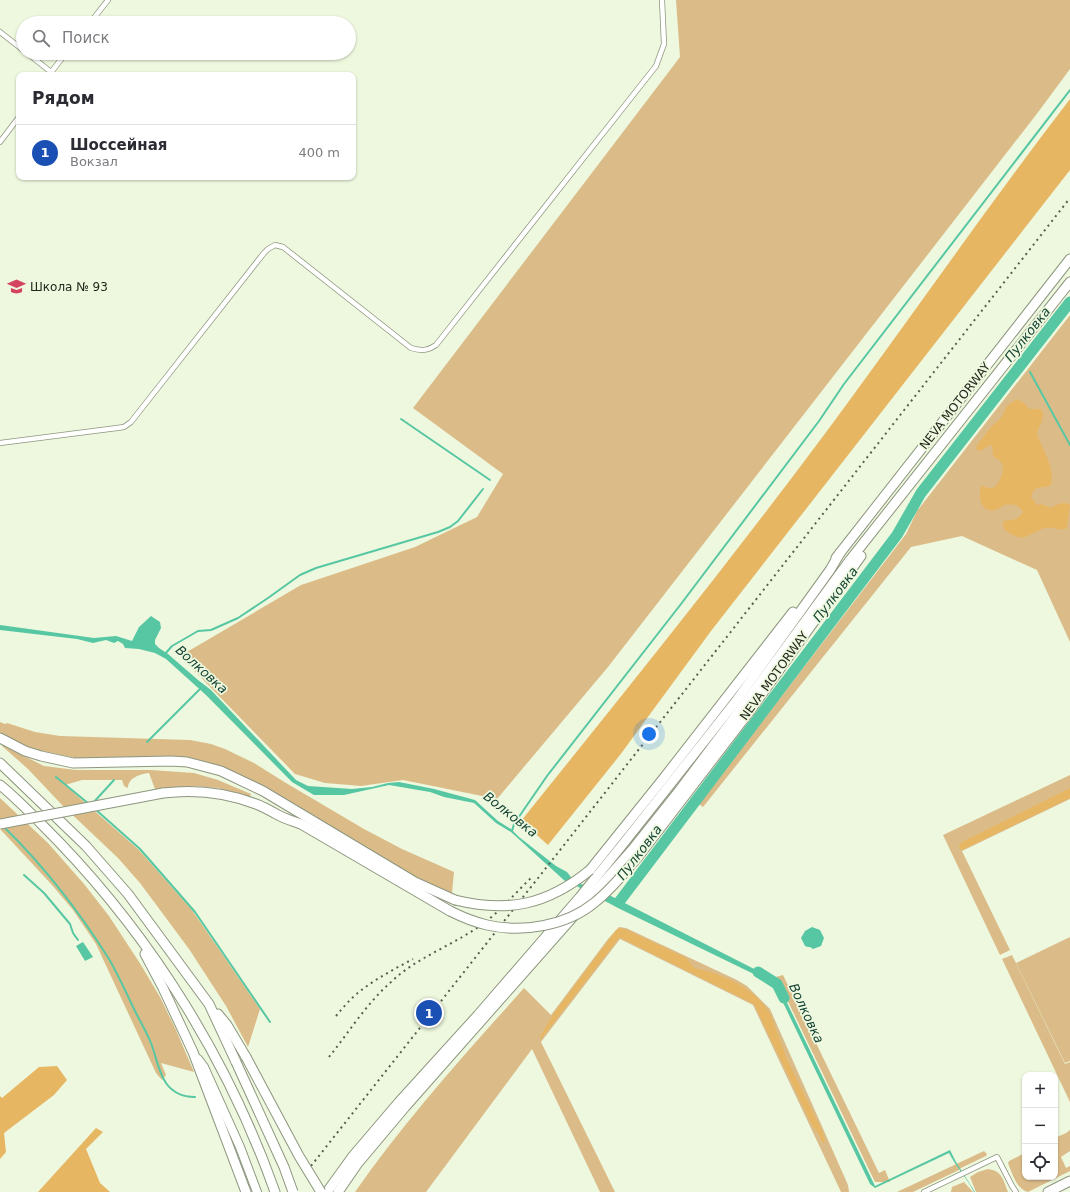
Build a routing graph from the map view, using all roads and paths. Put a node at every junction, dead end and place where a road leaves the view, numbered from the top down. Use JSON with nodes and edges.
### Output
{"nodes":[{"id":1,"x":108,"y":0,"type":"edge"},
{"id":2,"x":662,"y":0,"type":"edge"},
{"id":3,"x":95,"y":16,"type":"edge"},
{"id":4,"x":0,"y":32,"type":"edge"},
{"id":5,"x":16,"y":45,"type":"edge"},
{"id":6,"x":35,"y":60,"type":"edge"},
{"id":7,"x":60,"y":60,"type":"edge"},
{"id":8,"x":49,"y":72,"type":"edge"},
{"id":9,"x":51,"y":72,"type":"edge"},
{"id":10,"x":16,"y":121,"type":"edge"},
{"id":11,"x":0,"y":142,"type":"edge"},
{"id":12,"x":1070,"y":259,"type":"edge"},
{"id":13,"x":1070,"y":282,"type":"edge"},
{"id":14,"x":0,"y":443,"type":"edge"},
{"id":15,"x":0,"y":738,"type":"edge"},
{"id":16,"x":0,"y":763,"type":"edge"},
{"id":17,"x":0,"y":785,"type":"edge"},
{"id":18,"x":0,"y":824,"type":"edge"},
{"id":19,"x":620,"y":841,"type":"junction"},
{"id":20,"x":635,"y":853,"type":"junction"},
{"id":21,"x":129,"y":925,"type":"junction"},
{"id":22,"x":209,"y":1004,"type":"junction"},
{"id":23,"x":201,"y":1068,"type":"junction"},
{"id":24,"x":1070,"y":1181,"type":"edge"},
{"id":25,"x":1012,"y":1186,"type":"junction"},
{"id":26,"x":246,"y":1192,"type":"edge"},
{"id":27,"x":257,"y":1192,"type":"edge"},
{"id":28,"x":275,"y":1192,"type":"edge"},
{"id":29,"x":293,"y":1192,"type":"edge"},
{"id":30,"x":321,"y":1192,"type":"edge"},
{"id":31,"x":327,"y":1192,"type":"edge"},
{"id":32,"x":338,"y":1192,"type":"edge"},
{"id":33,"x":924,"y":1192,"type":"edge"},
{"id":34,"x":1013,"y":1192,"type":"edge"},
{"id":35,"x":1016,"y":1192,"type":"edge"},
{"id":36,"x":1048,"y":1192,"type":"edge"}],
"edges":[{"from":1,"to":3,"type":"street"},
{"from":2,"to":14,"type":"street"},
{"from":4,"to":5,"type":"street"},
{"from":6,"to":8,"type":"street"},
{"from":7,"to":9,"type":"street"},
{"from":10,"to":11,"type":"street"},
{"from":12,"to":19,"type":"highway","name":"NEVA MOTORWAY"},
{"from":13,"to":20,"type":"highway","name":"NEVA MOTORWAY"},
{"from":15,"to":19,"type":"highway","bridge":true},
{"from":16,"to":22,"type":"highway"},
{"from":17,"to":21,"type":"highway"},
{"from":18,"to":20,"type":"highway","bridge":true},
{"from":19,"to":31,"type":"highway"},
{"from":20,"to":32,"type":"highway"},
{"from":21,"to":23,"type":"highway"},
{"from":21,"to":28,"type":"highway"},
{"from":22,"to":29,"type":"highway","bridge":true},
{"from":22,"to":30,"type":"highway","bridge":true},
{"from":23,"to":26,"type":"highway"},
{"from":23,"to":27,"type":"main road"},
{"from":24,"to":36,"type":"highway"},
{"from":25,"to":33,"type":"street"},
{"from":25,"to":34,"type":"street"},
{"from":25,"to":35,"type":"street"}]}
